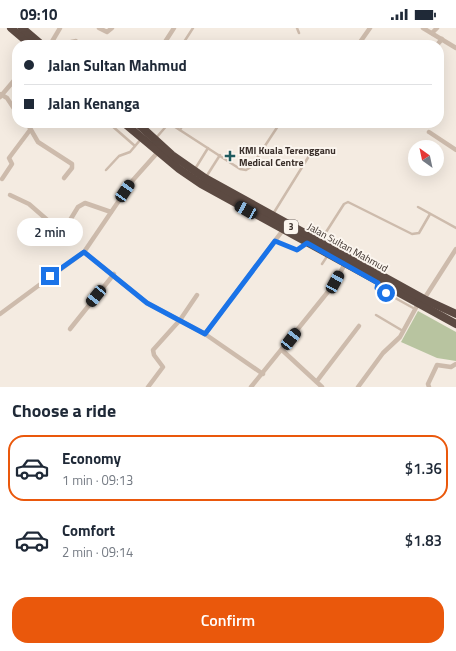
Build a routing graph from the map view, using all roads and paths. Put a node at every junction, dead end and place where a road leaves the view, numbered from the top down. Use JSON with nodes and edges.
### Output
{"nodes":[{"id":1,"x":10,"y":28,"type":"edge"},
{"id":2,"x":22,"y":28,"type":"edge"},
{"id":3,"x":60,"y":28,"type":"edge"},
{"id":4,"x":99,"y":28,"type":"edge"},
{"id":5,"x":112,"y":28,"type":"edge"},
{"id":6,"x":174,"y":28,"type":"edge"},
{"id":7,"x":193,"y":28,"type":"edge"},
{"id":8,"x":297,"y":28,"type":"edge"},
{"id":9,"x":370,"y":28,"type":"edge"},
{"id":10,"x":423,"y":28,"type":"edge"},
{"id":11,"x":437,"y":28,"type":"edge"},
{"id":12,"x":299,"y":33,"type":"dead end"},
{"id":13,"x":432,"y":33,"type":"junction"},
{"id":14,"x":442,"y":39,"type":"edge"},
{"id":15,"x":25,"y":40,"type":"edge"},
{"id":16,"x":36,"y":40,"type":"edge"},
{"id":17,"x":53,"y":40,"type":"edge"},
{"id":18,"x":166,"y":40,"type":"edge"},
{"id":19,"x":185,"y":40,"type":"edge"},
{"id":20,"x":362,"y":40,"type":"edge"},
{"id":21,"x":444,"y":40,"type":"edge"},
{"id":22,"x":456,"y":48,"type":"edge"},
{"id":23,"x":12,"y":83,"type":"edge"},
{"id":24,"x":1,"y":95,"type":"edge"},
{"id":25,"x":12,"y":106,"type":"edge"},
{"id":26,"x":116,"y":128,"type":"edge"},
{"id":27,"x":130,"y":128,"type":"edge"},
{"id":28,"x":142,"y":128,"type":"edge"},
{"id":29,"x":165,"y":128,"type":"edge"},
{"id":30,"x":177,"y":128,"type":"edge"},
{"id":31,"x":277,"y":128,"type":"edge"},
{"id":32,"x":30,"y":130,"type":"joint"},
{"id":33,"x":180,"y":130,"type":"joint"},
{"id":34,"x":428,"y":132,"type":"dead end"},
{"id":35,"x":142,"y":139,"type":"junction"},
{"id":36,"x":155,"y":140,"type":"junction"},
{"id":37,"x":135,"y":146,"type":"junction"},
{"id":38,"x":208,"y":148,"type":"junction"},
{"id":39,"x":456,"y":150,"type":"edge"},
{"id":40,"x":158,"y":152,"type":"junction"},
{"id":41,"x":220,"y":155,"type":"junction"},
{"id":42,"x":309,"y":156,"type":"dead end"},
{"id":43,"x":106,"y":170,"type":"dead end"},
{"id":44,"x":194,"y":171,"type":"junction"},
{"id":45,"x":2,"y":178,"type":"dead end"},
{"id":46,"x":64,"y":178,"type":"dead end"},
{"id":47,"x":205,"y":178,"type":"junction"},
{"id":48,"x":10,"y":195,"type":"dead end"},
{"id":49,"x":418,"y":207,"type":"dead end"},
{"id":50,"x":111,"y":212,"type":"junction"},
{"id":51,"x":430,"y":214,"type":"junction"},
{"id":52,"x":271,"y":216,"type":"junction"},
{"id":53,"x":456,"y":228,"type":"edge"},
{"id":54,"x":283,"y":230,"type":"junction"},
{"id":55,"x":275,"y":241,"type":"junction"},
{"id":56,"x":320,"y":242,"type":"junction"},
{"id":57,"x":307,"y":243,"type":"junction"},
{"id":58,"x":456,"y":249,"type":"edge"},
{"id":59,"x":84,"y":252,"type":"junction"},
{"id":60,"x":328,"y":255,"type":"junction"},
{"id":61,"x":322,"y":264,"type":"dead end"},
{"id":62,"x":345,"y":264,"type":"junction"},
{"id":63,"x":114,"y":274,"type":"junction"},
{"id":64,"x":197,"y":295,"type":"dead end"},
{"id":65,"x":419,"y":304,"type":"junction"},
{"id":66,"x":0,"y":314,"type":"edge"},
{"id":67,"x":456,"y":314,"type":"edge"},
{"id":68,"x":376,"y":315,"type":"dead end"},
{"id":69,"x":180,"y":320,"type":"junction"},
{"id":70,"x":456,"y":324,"type":"edge"},
{"id":71,"x":359,"y":326,"type":"dead end"},
{"id":72,"x":70,"y":329,"type":"dead end"},
{"id":73,"x":404,"y":331,"type":"junction"},
{"id":74,"x":205,"y":334,"type":"junction"},
{"id":75,"x":282,"y":350,"type":"junction"},
{"id":76,"x":456,"y":364,"type":"edge"},
{"id":77,"x":263,"y":374,"type":"junction"},
{"id":78,"x":317,"y":381,"type":"junction"},
{"id":79,"x":148,"y":387,"type":"edge"},
{"id":80,"x":252,"y":387,"type":"edge"},
{"id":81,"x":322,"y":387,"type":"edge"},
{"id":82,"x":358,"y":387,"type":"edge"},
{"id":83,"x":429,"y":387,"type":"edge"}],
"edges":[{"from":1,"to":15,"type":"highway"},
{"from":2,"to":16,"type":"highway"},
{"from":3,"to":17,"type":"street"},
{"from":4,"to":5,"type":"street"},
{"from":6,"to":18,"type":"street"},
{"from":7,"to":19,"type":"lane"},
{"from":8,"to":12,"type":"lane"},
{"from":9,"to":20,"type":"street"},
{"from":10,"to":13,"type":"street"},
{"from":11,"to":13,"type":"street"},
{"from":13,"to":14,"type":"street"},
{"from":21,"to":22,"type":"street"},
{"from":23,"to":24,"type":"street"},
{"from":24,"to":25,"type":"street"},
{"from":26,"to":37,"type":"lane"},
{"from":27,"to":35,"type":"highway","name":"Jalan Sultan Mahmud","number":"3"},
{"from":28,"to":36,"type":"highway","name":"Jalan Sultan Mahmud","number":"3"},
{"from":29,"to":36,"type":"lane"},
{"from":30,"to":33,"type":"lane"},
{"from":31,"to":41,"type":"lane"},
{"from":32,"to":45,"type":"street"},
{"from":32,"to":46,"type":"street"},
{"from":33,"to":38,"type":"lane"},
{"from":34,"to":39,"type":"street"},
{"from":35,"to":37,"type":"lane"},
{"from":35,"to":40,"type":"highway","name":"Jalan Sultan Mahmud","number":"3"},
{"from":36,"to":44,"type":"highway","name":"Jalan Sultan Mahmud","number":"3"},
{"from":37,"to":43,"type":"lane"},
{"from":38,"to":41,"type":"lane"},
{"from":38,"to":44,"type":"lane"},
{"from":40,"to":50,"type":"street"},
{"from":40,"to":54,"type":"highway","name":"Jalan Sultan Mahmud","number":"3"},
{"from":41,"to":47,"type":"lane"},
{"from":42,"to":52,"type":"lane"},
{"from":44,"to":47,"type":"highway","name":"Jalan Sultan Mahmud","number":"3"},
{"from":47,"to":52,"type":"highway","name":"Jalan Sultan Mahmud","number":"3"},
{"from":48,"to":50,"type":"street"},
{"from":49,"to":51,"type":"lane"},
{"from":50,"to":59,"type":"street"},
{"from":51,"to":53,"type":"lane"},
{"from":51,"to":56,"type":"lane"},
{"from":52,"to":56,"type":"highway","name":"Jalan Sultan Mahmud","number":"3"},
{"from":54,"to":55,"type":"street"},
{"from":54,"to":57,"type":"highway","name":"Jalan Sultan Mahmud","number":"3"},
{"from":55,"to":57,"type":"lane"},
{"from":55,"to":74,"type":"street"},
{"from":56,"to":65,"type":"highway","name":"Jalan Sultan Mahmud","number":"3"},
{"from":57,"to":60,"type":"highway","name":"Jalan Sultan Mahmud","number":"3"},
{"from":58,"to":65,"type":"street"},
{"from":59,"to":63,"type":"street"},
{"from":59,"to":66,"type":"street"},
{"from":60,"to":61,"type":"lane"},
{"from":60,"to":62,"type":"highway","name":"Jalan Sultan Mahmud","number":"3"},
{"from":62,"to":65,"type":"highway","name":"Jalan Sultan Mahmud","number":"3"},
{"from":62,"to":75,"type":"street"},
{"from":63,"to":69,"type":"street"},
{"from":63,"to":72,"type":"street"},
{"from":64,"to":69,"type":"street"},
{"from":65,"to":67,"type":"highway","name":"Jalan Sultan Mahmud","number":"3"},
{"from":65,"to":70,"type":"highway","name":"Jalan Sultan Mahmud","number":"3"},
{"from":65,"to":73,"type":"street"},
{"from":68,"to":73,"type":"lane"},
{"from":69,"to":74,"type":"street"},
{"from":69,"to":79,"type":"street"},
{"from":71,"to":78,"type":"street"},
{"from":73,"to":82,"type":"street"},
{"from":74,"to":77,"type":"street"},
{"from":75,"to":77,"type":"street"},
{"from":75,"to":78,"type":"street"},
{"from":76,"to":83,"type":"street"},
{"from":77,"to":80,"type":"street"},
{"from":78,"to":81,"type":"street"}]}
